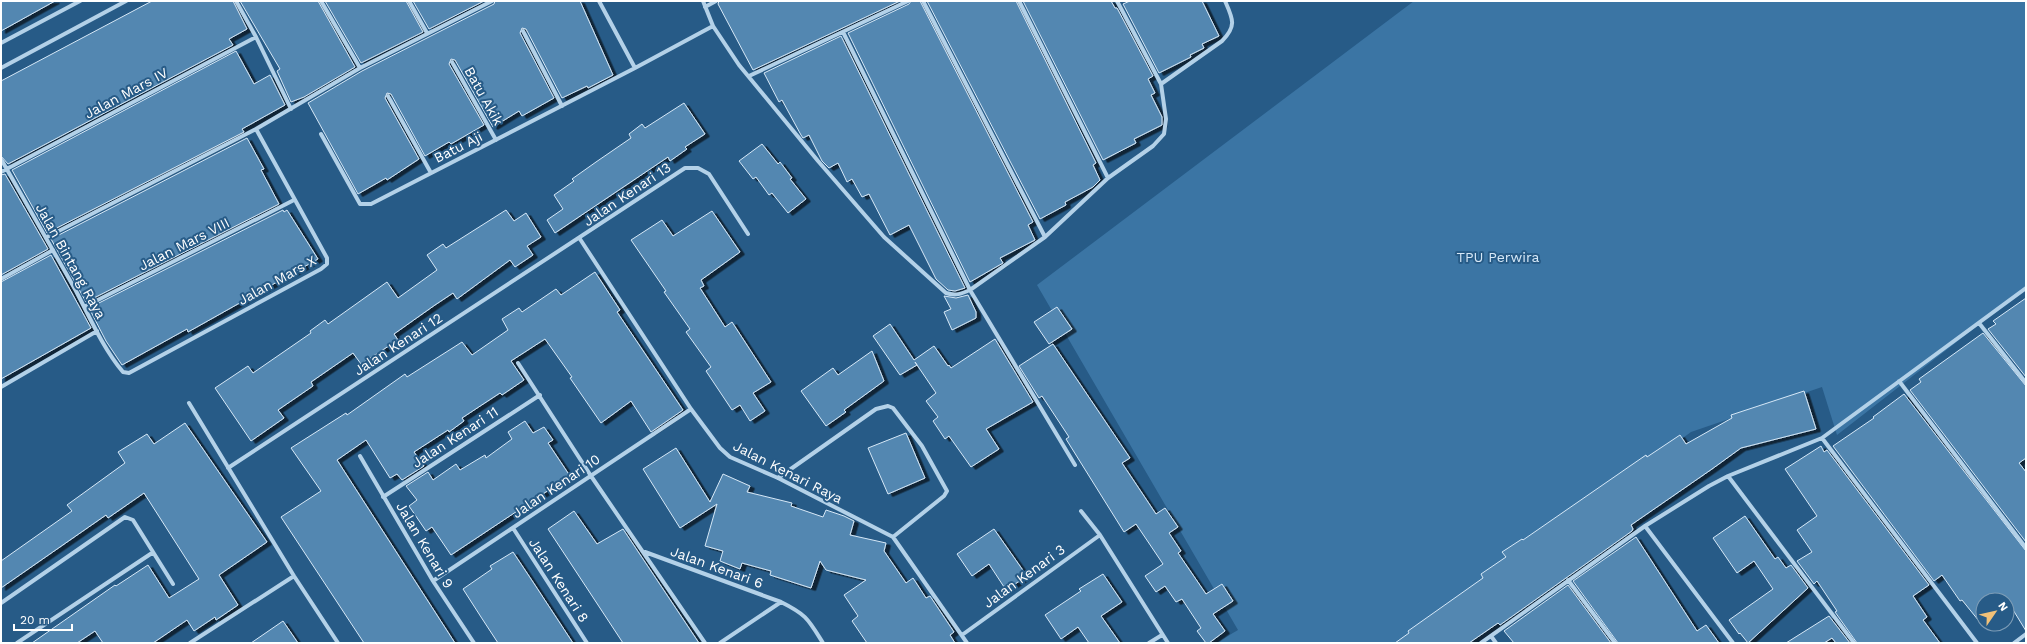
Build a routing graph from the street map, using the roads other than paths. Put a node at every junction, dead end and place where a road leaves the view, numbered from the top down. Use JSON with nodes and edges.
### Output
{"nodes":[{"id":1,"x":80,"y":1,"type":"edge"},
{"id":2,"x":126,"y":1,"type":"edge"},
{"id":3,"x":236,"y":1,"type":"edge"},
{"id":4,"x":321,"y":1,"type":"edge"},
{"id":5,"x":409,"y":1,"type":"edge"},
{"id":6,"x":492,"y":1,"type":"edge"},
{"id":7,"x":599,"y":1,"type":"edge"},
{"id":8,"x":703,"y":1,"type":"edge"},
{"id":9,"x":716,"y":1,"type":"edge"},
{"id":10,"x":908,"y":1,"type":"edge"},
{"id":11,"x":924,"y":1,"type":"edge"},
{"id":12,"x":1019,"y":1,"type":"edge"},
{"id":13,"x":1117,"y":1,"type":"edge"},
{"id":14,"x":1225,"y":1,"type":"edge"},
{"id":15,"x":705,"y":7,"type":"junction"},
{"id":16,"x":713,"y":26,"type":"junction"},
{"id":17,"x":522,"y":31,"type":"dead end"},
{"id":18,"x":843,"y":32,"type":"junction"},
{"id":19,"x":428,"y":33,"type":"junction"},
{"id":20,"x":256,"y":37,"type":"junction"},
{"id":21,"x":1,"y":43,"type":"edge"},
{"id":22,"x":452,"y":62,"type":"dead end"},
{"id":23,"x":1,"y":68,"type":"edge"},
{"id":24,"x":360,"y":68,"type":"junction"},
{"id":25,"x":635,"y":68,"type":"junction"},
{"id":26,"x":749,"y":76,"type":"junction"},
{"id":27,"x":1161,"y":84,"type":"junction"},
{"id":28,"x":388,"y":96,"type":"dead end"},
{"id":29,"x":562,"y":106,"type":"junction"},
{"id":30,"x":291,"y":109,"type":"junction"},
{"id":31,"x":256,"y":129,"type":"junction"},
{"id":32,"x":321,"y":134,"type":"dead end"},
{"id":33,"x":496,"y":140,"type":"junction"},
{"id":34,"x":1,"y":159,"type":"edge"},
{"id":35,"x":7,"y":169,"type":"junction"},
{"id":36,"x":1,"y":172,"type":"edge"},
{"id":37,"x":431,"y":173,"type":"junction"},
{"id":38,"x":1108,"y":178,"type":"junction"},
{"id":39,"x":294,"y":200,"type":"junction"},
{"id":40,"x":748,"y":234,"type":"dead end"},
{"id":41,"x":1045,"y":236,"type":"junction"},
{"id":42,"x":47,"y":238,"type":"junction"},
{"id":43,"x":580,"y":239,"type":"junction"},
{"id":44,"x":53,"y":250,"type":"junction"},
{"id":45,"x":1,"y":279,"type":"edge"},
{"id":46,"x":2026,"y":288,"type":"edge"},
{"id":47,"x":970,"y":290,"type":"junction"},
{"id":48,"x":84,"y":307,"type":"junction"},
{"id":49,"x":1978,"y":323,"type":"junction"},
{"id":50,"x":97,"y":332,"type":"junction"},
{"id":51,"x":518,"y":363,"type":"dead end"},
{"id":52,"x":123,"y":372,"type":"joint"},
{"id":53,"x":1899,"y":381,"type":"junction"},
{"id":54,"x":2026,"y":384,"type":"edge"},
{"id":55,"x":1,"y":386,"type":"edge"},
{"id":56,"x":540,"y":395,"type":"junction"},
{"id":57,"x":190,"y":403,"type":"dead end"},
{"id":58,"x":691,"y":409,"type":"junction"},
{"id":59,"x":1822,"y":438,"type":"junction"},
{"id":60,"x":360,"y":456,"type":"dead end"},
{"id":61,"x":1075,"y":465,"type":"dead end"},
{"id":62,"x":228,"y":468,"type":"junction"},
{"id":63,"x":591,"y":476,"type":"junction"},
{"id":64,"x":1728,"y":476,"type":"junction"},
{"id":65,"x":778,"y":478,"type":"junction"},
{"id":66,"x":383,"y":497,"type":"junction"},
{"id":67,"x":1081,"y":511,"type":"dead end"},
{"id":68,"x":1645,"y":526,"type":"junction"},
{"id":69,"x":513,"y":528,"type":"junction"},
{"id":70,"x":1100,"y":535,"type":"junction"},
{"id":71,"x":893,"y":537,"type":"junction"},
{"id":72,"x":2026,"y":548,"type":"edge"},
{"id":73,"x":644,"y":552,"type":"junction"},
{"id":74,"x":152,"y":553,"type":"junction"},
{"id":75,"x":294,"y":576,"type":"junction"},
{"id":76,"x":1568,"y":580,"type":"junction"},
{"id":77,"x":433,"y":581,"type":"junction"},
{"id":78,"x":173,"y":584,"type":"dead end"},
{"id":79,"x":781,"y":602,"type":"junction"},
{"id":80,"x":1,"y":603,"type":"edge"},
{"id":81,"x":2026,"y":634,"type":"edge"},
{"id":82,"x":962,"y":635,"type":"junction"},
{"id":83,"x":1162,"y":635,"type":"junction"},
{"id":84,"x":1490,"y":636,"type":"junction"},
{"id":85,"x":17,"y":643,"type":"edge"},
{"id":86,"x":190,"y":643,"type":"edge"},
{"id":87,"x":338,"y":643,"type":"edge"},
{"id":88,"x":474,"y":643,"type":"edge"},
{"id":89,"x":587,"y":643,"type":"edge"},
{"id":90,"x":705,"y":643,"type":"edge"},
{"id":91,"x":720,"y":643,"type":"edge"},
{"id":92,"x":823,"y":643,"type":"edge"},
{"id":93,"x":967,"y":643,"type":"edge"},
{"id":94,"x":1149,"y":643,"type":"edge"},
{"id":95,"x":1168,"y":643,"type":"edge"},
{"id":96,"x":1482,"y":643,"type":"edge"},
{"id":97,"x":1496,"y":643,"type":"edge"},
{"id":98,"x":1615,"y":643,"type":"edge"},
{"id":99,"x":1733,"y":643,"type":"edge"},
{"id":100,"x":1854,"y":643,"type":"edge"},
{"id":101,"x":1977,"y":643,"type":"edge"},
{"id":102,"x":2014,"y":643,"type":"edge"}],
"edges":[{"from":1,"to":21,"type":"street"},
{"from":2,"to":23,"type":"street"},
{"from":3,"to":20,"type":"street"},
{"from":4,"to":24,"type":"street"},
{"from":5,"to":19,"type":"street"},
{"from":6,"to":19,"type":"street"},
{"from":7,"to":25,"type":"street"},
{"from":8,"to":15,"type":"street"},
{"from":9,"to":15,"type":"street"},
{"from":10,"to":18,"type":"street"},
{"from":11,"to":41,"type":"street"},
{"from":12,"to":38,"type":"street"},
{"from":13,"to":27,"type":"street"},
{"from":14,"to":27,"type":"street"},
{"from":15,"to":16,"type":"street"},
{"from":16,"to":25,"type":"street","name":"Batu Aji"},
{"from":16,"to":26,"type":"street"},
{"from":17,"to":29,"type":"street"},
{"from":18,"to":26,"type":"street"},
{"from":18,"to":47,"type":"street"},
{"from":19,"to":24,"type":"street"},
{"from":20,"to":30,"type":"street"},
{"from":20,"to":35,"type":"street","name":"Jalan Mars IV"},
{"from":22,"to":33,"type":"street","name":"Batu Akik"},
{"from":24,"to":30,"type":"street"},
{"from":25,"to":29,"type":"street","name":"Batu Aji"},
{"from":26,"to":47,"type":"street"},
{"from":27,"to":38,"type":"street"},
{"from":28,"to":37,"type":"street"},
{"from":29,"to":33,"type":"street","name":"Batu Aji"},
{"from":30,"to":31,"type":"street"},
{"from":31,"to":39,"type":"street","name":"Jalan Mars X"},
{"from":31,"to":42,"type":"street"},
{"from":32,"to":37,"type":"street","name":"Batu Aji"},
{"from":33,"to":37,"type":"street","name":"Batu Aji"},
{"from":34,"to":35,"type":"street","name":"Jalan Bintang Raya"},
{"from":35,"to":36,"type":"street","name":"Jalan Mars IV"},
{"from":35,"to":42,"type":"street","name":"Jalan Bintang Raya"},
{"from":38,"to":41,"type":"street"},
{"from":39,"to":48,"type":"street","name":"Jalan Mars VIII"},
{"from":39,"to":52,"type":"street","name":"Jalan Mars X"},
{"from":40,"to":43,"type":"street","name":"Jalan Kenari 13"},
{"from":41,"to":47,"type":"street"},
{"from":42,"to":44,"type":"street","name":"Jalan Bintang Raya"},
{"from":43,"to":58,"type":"street","name":"Jalan Kenari Raya"},
{"from":43,"to":62,"type":"street","name":"Jalan Kenari 12"},
{"from":44,"to":45,"type":"street"},
{"from":44,"to":48,"type":"street","name":"Jalan Bintang Raya"},
{"from":46,"to":49,"type":"street"},
{"from":47,"to":61,"type":"street"},
{"from":48,"to":50,"type":"street","name":"Jalan Bintang Raya"},
{"from":49,"to":53,"type":"street"},
{"from":49,"to":54,"type":"street"},
{"from":50,"to":52,"type":"street","name":"Jalan Bintang Raya"},
{"from":50,"to":55,"type":"street"},
{"from":51,"to":56,"type":"street"},
{"from":53,"to":59,"type":"street"},
{"from":53,"to":72,"type":"street"},
{"from":56,"to":63,"type":"street"},
{"from":56,"to":66,"type":"street","name":"Jalan Kenari 11"},
{"from":57,"to":62,"type":"street"},
{"from":58,"to":63,"type":"street","name":"Jalan Kenari 10"},
{"from":58,"to":65,"type":"street","name":"Jalan Kenari Raya"},
{"from":59,"to":64,"type":"street"},
{"from":59,"to":101,"type":"street"},
{"from":60,"to":66,"type":"street","name":"Jalan Kenari 9"},
{"from":62,"to":75,"type":"street"},
{"from":63,"to":69,"type":"street","name":"Jalan Kenari 10"},
{"from":63,"to":73,"type":"street","name":"Jalan Kenari 6"},
{"from":64,"to":68,"type":"street"},
{"from":64,"to":100,"type":"street"},
{"from":65,"to":71,"type":"street","name":"Jalan Kenari Raya"},
{"from":65,"to":71,"type":"street"},
{"from":66,"to":77,"type":"street","name":"Jalan Kenari 9"},
{"from":67,"to":70,"type":"street"},
{"from":68,"to":76,"type":"street"},
{"from":68,"to":99,"type":"street"},
{"from":69,"to":77,"type":"street","name":"Jalan Kenari 10"},
{"from":69,"to":89,"type":"street","name":"Jalan Kenari 8"},
{"from":70,"to":82,"type":"street","name":"Jalan Kenari 3"},
{"from":70,"to":83,"type":"street"},
{"from":71,"to":82,"type":"street","name":"Jalan Kenari Raya"},
{"from":73,"to":79,"type":"street","name":"Jalan Kenari 6"},
{"from":73,"to":90,"type":"street","name":"Jalan Kenari 6"},
{"from":74,"to":78,"type":"street"},
{"from":74,"to":80,"type":"street"},
{"from":74,"to":85,"type":"street"},
{"from":75,"to":86,"type":"street"},
{"from":75,"to":87,"type":"street"},
{"from":76,"to":84,"type":"street"},
{"from":76,"to":98,"type":"street"},
{"from":77,"to":88,"type":"street","name":"Jalan Kenari 9"},
{"from":79,"to":91,"type":"street","name":"Jalan Kenari 6"},
{"from":79,"to":92,"type":"street","name":"Jalan Kenari 6"},
{"from":81,"to":102,"type":"street"},
{"from":82,"to":93,"type":"street","name":"Jalan Kenari Raya"},
{"from":83,"to":94,"type":"street"},
{"from":83,"to":95,"type":"street"},
{"from":84,"to":96,"type":"street"},
{"from":84,"to":97,"type":"street"}]}
